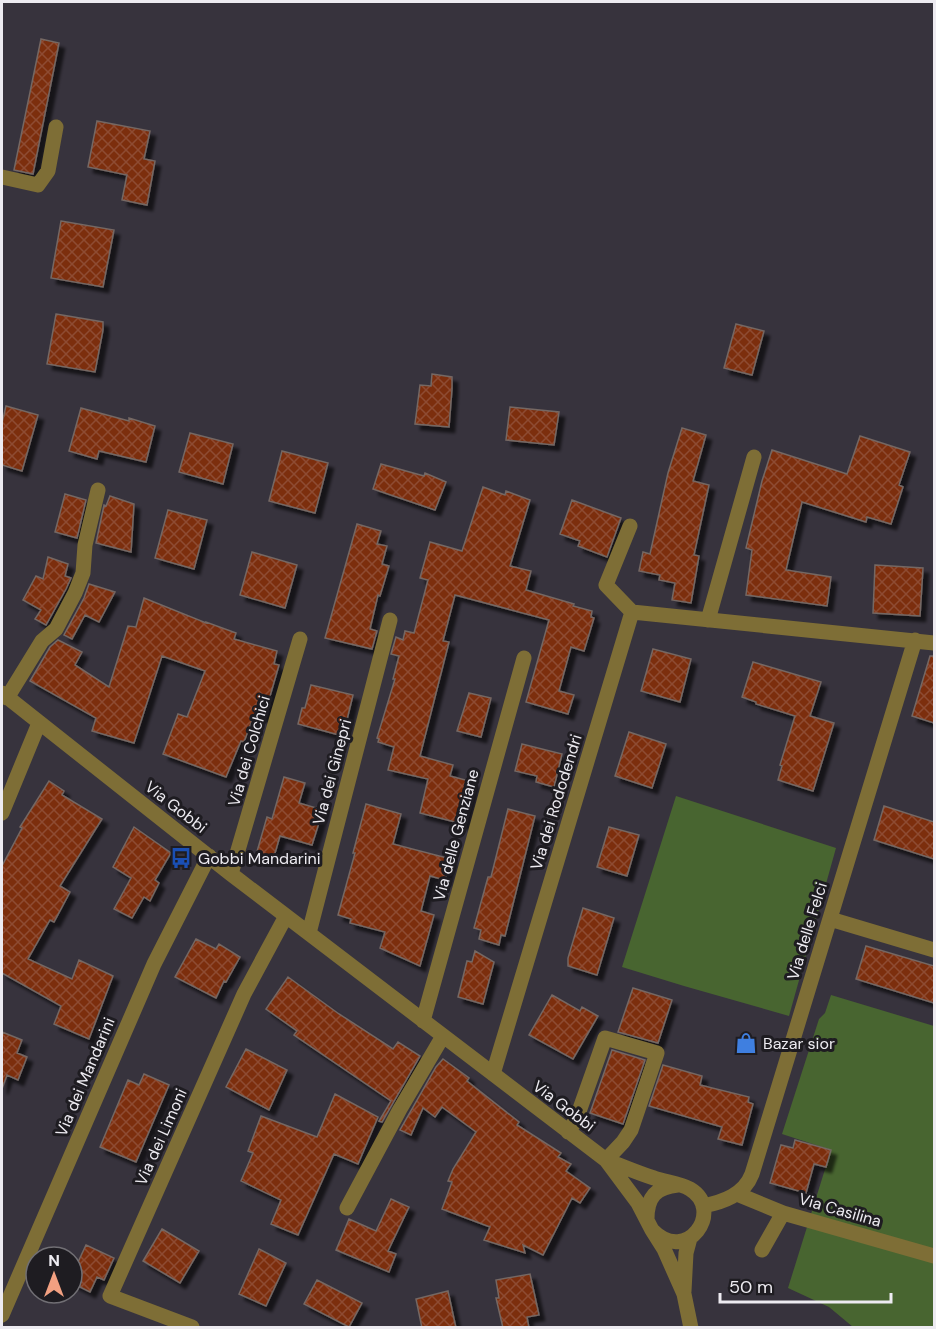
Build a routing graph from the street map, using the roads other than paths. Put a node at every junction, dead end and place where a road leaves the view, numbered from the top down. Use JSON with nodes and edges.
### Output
{"nodes":[{"id":1,"x":56,"y":127,"type":"dead end"},
{"id":2,"x":2,"y":177,"type":"edge"},
{"id":3,"x":754,"y":457,"type":"dead end"},
{"id":4,"x":98,"y":490,"type":"dead end"},
{"id":5,"x":630,"y":526,"type":"dead end"},
{"id":6,"x":632,"y":612,"type":"junction"},
{"id":7,"x":390,"y":620,"type":"dead end"},
{"id":8,"x":708,"y":620,"type":"junction"},
{"id":9,"x":300,"y":639,"type":"dead end"},
{"id":10,"x":915,"y":640,"type":"junction"},
{"id":11,"x":934,"y":643,"type":"edge"},
{"id":12,"x":524,"y":658,"type":"dead end"},
{"id":13,"x":4,"y":696,"type":"edge"},
{"id":14,"x":39,"y":723,"type":"junction"},
{"id":15,"x":2,"y":813,"type":"edge"},
{"id":16,"x":209,"y":856,"type":"junction"},
{"id":17,"x":231,"y":874,"type":"junction"},
{"id":18,"x":286,"y":916,"type":"junction"},
{"id":19,"x":830,"y":919,"type":"junction"},
{"id":20,"x":309,"y":933,"type":"junction"},
{"id":21,"x":934,"y":950,"type":"edge"},
{"id":22,"x":423,"y":1021,"type":"junction"},
{"id":23,"x":443,"y":1036,"type":"junction"},
{"id":24,"x":493,"y":1074,"type":"junction"},
{"id":25,"x":568,"y":1132,"type":"junction"},
{"id":26,"x":606,"y":1160,"type":"junction"},
{"id":27,"x":678,"y":1185,"type":"junction"},
{"id":28,"x":737,"y":1194,"type":"junction"},
{"id":29,"x":704,"y":1206,"type":"junction"},
{"id":30,"x":347,"y":1208,"type":"dead end"},
{"id":31,"x":783,"y":1213,"type":"junction"},
{"id":32,"x":649,"y":1225,"type":"junction"},
{"id":33,"x":690,"y":1238,"type":"junction"},
{"id":34,"x":762,"y":1250,"type":"dead end"},
{"id":35,"x":934,"y":1256,"type":"edge"},
{"id":36,"x":684,"y":1294,"type":"junction"},
{"id":37,"x":2,"y":1315,"type":"edge"},
{"id":38,"x":192,"y":1327,"type":"edge"},
{"id":39,"x":691,"y":1328,"type":"edge"}],
"edges":[{"from":1,"to":2,"type":"street"},
{"from":3,"to":8,"type":"street"},
{"from":4,"to":13,"type":"street"},
{"from":5,"to":6,"type":"street"},
{"from":6,"to":8,"type":"street"},
{"from":6,"to":24,"type":"street","name":"Via dei Rododendri"},
{"from":7,"to":20,"type":"street","name":"Via dei Ginepri"},
{"from":8,"to":10,"type":"street"},
{"from":9,"to":17,"type":"street","name":"Via dei Colchici"},
{"from":10,"to":11,"type":"street"},
{"from":10,"to":19,"type":"street","name":"Via delle Felci"},
{"from":12,"to":22,"type":"street","name":"Via delle Genziane"},
{"from":13,"to":14,"type":"street","name":"Via Gobbi"},
{"from":14,"to":15,"type":"street"},
{"from":14,"to":16,"type":"street","name":"Via Gobbi"},
{"from":16,"to":17,"type":"street","name":"Via Gobbi"},
{"from":16,"to":37,"type":"street","name":"Via dei Mandarini"},
{"from":17,"to":18,"type":"street","name":"Via Gobbi"},
{"from":18,"to":20,"type":"street","name":"Via Gobbi"},
{"from":18,"to":38,"type":"street","name":"Via dei Limoni"},
{"from":19,"to":21,"type":"street"},
{"from":19,"to":28,"type":"street","name":"Via delle Felci"},
{"from":20,"to":22,"type":"street","name":"Via Gobbi"},
{"from":22,"to":23,"type":"street","name":"Via Gobbi"},
{"from":23,"to":24,"type":"street","name":"Via Gobbi"},
{"from":23,"to":30,"type":"street"},
{"from":24,"to":25,"type":"street","name":"Via Gobbi"},
{"from":25,"to":26,"type":"street","name":"Via Gobbi"},
{"from":25,"to":26,"type":"street"},
{"from":26,"to":27,"type":"street","name":"Via Gobbi"},
{"from":26,"to":32,"type":"street","name":"Via Gobbi"},
{"from":27,"to":29,"type":"street","name":"Via Gobbi"},
{"from":27,"to":32,"type":"street"},
{"from":28,"to":29,"type":"street"},
{"from":28,"to":31,"type":"street","name":"Via Casilina"},
{"from":29,"to":33,"type":"street","name":"Via Gobbi"},
{"from":31,"to":34,"type":"street"},
{"from":31,"to":35,"type":"street","name":"Via Casilina"},
{"from":32,"to":33,"type":"street"},
{"from":32,"to":36,"type":"street","name":"Via Gobbi"},
{"from":33,"to":36,"type":"street","name":"Via Gobbi"},
{"from":36,"to":39,"type":"street","name":"Via Gobbi"}]}
